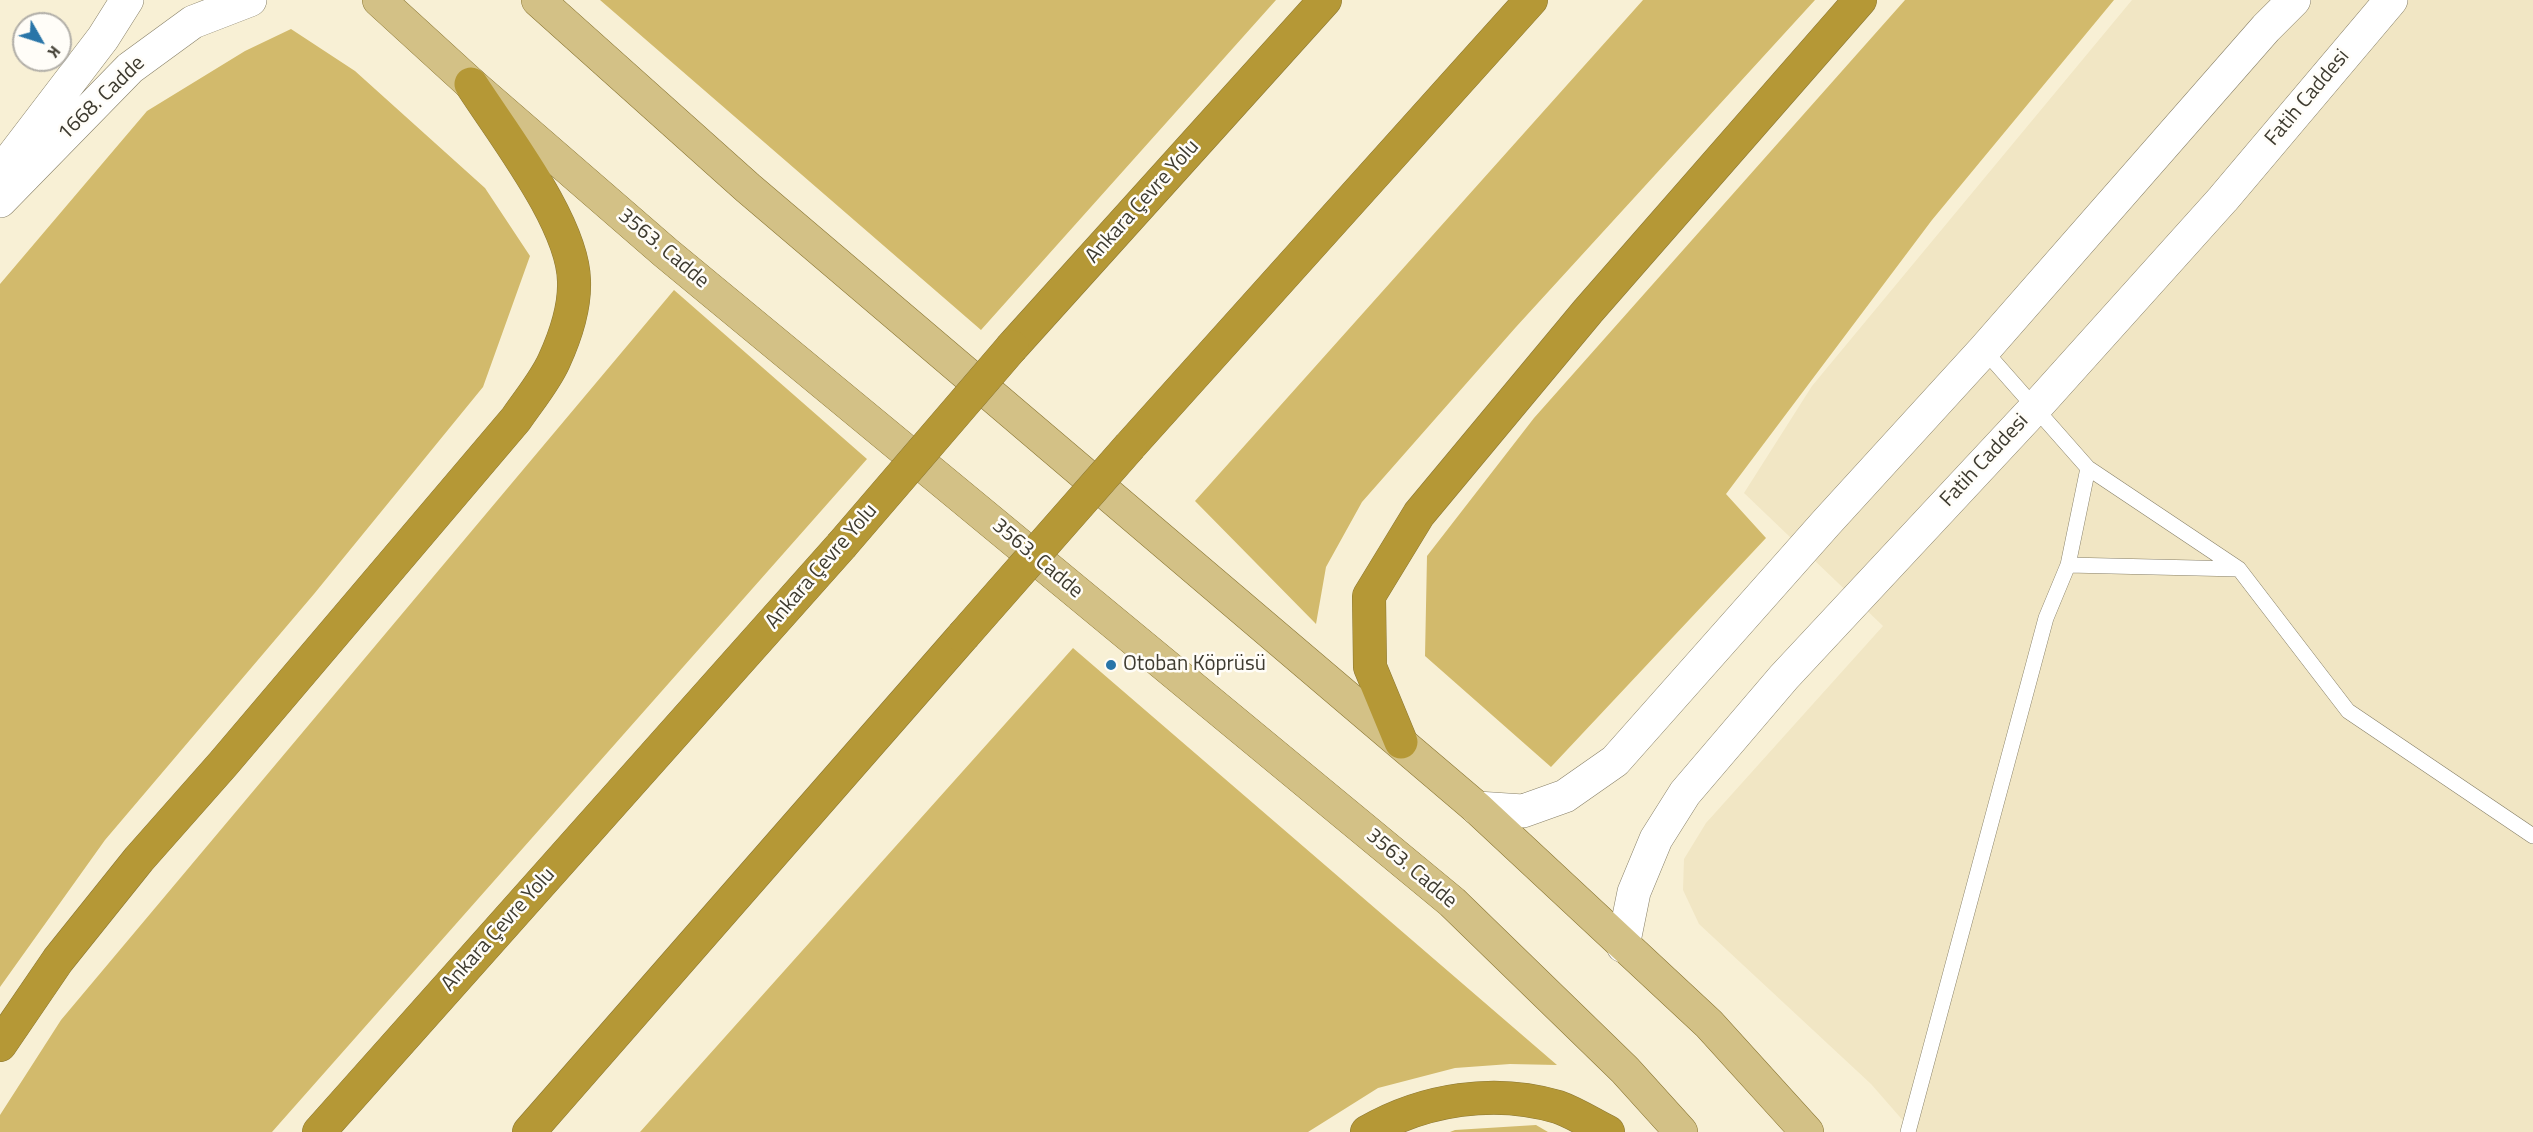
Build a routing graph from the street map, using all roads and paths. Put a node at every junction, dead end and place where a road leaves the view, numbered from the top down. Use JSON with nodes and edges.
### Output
{"nodes":[{"id":1,"x":126,"y":0,"type":"edge"},
{"id":2,"x":250,"y":0,"type":"edge"},
{"id":3,"x":379,"y":0,"type":"edge"},
{"id":4,"x":538,"y":0,"type":"edge"},
{"id":5,"x":1325,"y":0,"type":"edge"},
{"id":6,"x":1531,"y":0,"type":"edge"},
{"id":7,"x":1860,"y":0,"type":"edge"},
{"id":8,"x":2294,"y":0,"type":"edge"},
{"id":9,"x":2391,"y":0,"type":"edge"},
{"id":10,"x":471,"y":84,"type":"junction"},
{"id":11,"x":0,"y":173,"type":"edge"},
{"id":12,"x":0,"y":201,"type":"edge"},
{"id":13,"x":1984,"y":350,"type":"junction"},
{"id":14,"x":2036,"y":406,"type":"junction"},
{"id":15,"x":2088,"y":468,"type":"junction"},
{"id":16,"x":2068,"y":565,"type":"junction"},
{"id":17,"x":2239,"y":569,"type":"junction"},
{"id":18,"x":1401,"y":742,"type":"junction"},
{"id":19,"x":1477,"y":808,"type":"junction"},
{"id":20,"x":2533,"y":836,"type":"edge"},
{"id":21,"x":1623,"y":946,"type":"junction"},
{"id":22,"x":0,"y":1046,"type":"edge"},
{"id":23,"x":319,"y":1132,"type":"edge"},
{"id":24,"x":529,"y":1132,"type":"edge"},
{"id":25,"x":1367,"y":1132,"type":"edge"},
{"id":26,"x":1608,"y":1132,"type":"edge"},
{"id":27,"x":1681,"y":1132,"type":"edge"},
{"id":28,"x":1807,"y":1132,"type":"edge"},
{"id":29,"x":1908,"y":1132,"type":"edge"}],
"edges":[{"from":1,"to":11,"type":"street","name":"1668. Cadde"},
{"from":2,"to":12,"type":"street","name":"1668. Cadde"},
{"from":3,"to":10,"type":"main road","name":"3563. Cadde"},
{"from":4,"to":18,"type":"main road"},
{"from":5,"to":23,"type":"highway","name":"Ankara Çevre Yolu","bridge":true},
{"from":6,"to":24,"type":"highway","bridge":true},
{"from":7,"to":18,"type":"highway"},
{"from":8,"to":13,"type":"street"},
{"from":9,"to":14,"type":"street","name":"Fatih Caddesi"},
{"from":10,"to":22,"type":"highway"},
{"from":10,"to":27,"type":"main road","name":"3563. Cadde"},
{"from":13,"to":14,"type":"lane"},
{"from":13,"to":19,"type":"street"},
{"from":14,"to":15,"type":"lane"},
{"from":14,"to":21,"type":"street","name":"Fatih Caddesi"},
{"from":15,"to":16,"type":"lane"},
{"from":15,"to":17,"type":"lane"},
{"from":16,"to":17,"type":"lane"},
{"from":16,"to":29,"type":"lane"},
{"from":17,"to":20,"type":"lane"},
{"from":18,"to":19,"type":"main road"},
{"from":19,"to":21,"type":"main road"},
{"from":21,"to":28,"type":"main road"},
{"from":25,"to":26,"type":"highway"}]}
